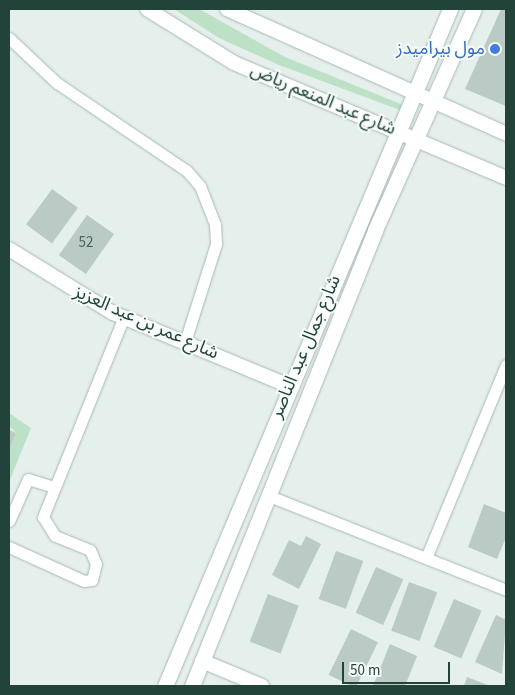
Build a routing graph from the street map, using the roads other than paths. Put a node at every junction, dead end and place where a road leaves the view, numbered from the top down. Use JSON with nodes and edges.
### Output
{"nodes":[{"id":1,"x":147,"y":9,"type":"edge"},
{"id":2,"x":228,"y":9,"type":"edge"},
{"id":3,"x":450,"y":9,"type":"edge"},
{"id":4,"x":474,"y":9,"type":"edge"},
{"id":5,"x":9,"y":38,"type":"edge"},
{"id":6,"x":413,"y":94,"type":"junction"},
{"id":7,"x":433,"y":104,"type":"junction"},
{"id":8,"x":398,"y":131,"type":"junction"},
{"id":9,"x":506,"y":134,"type":"edge"},
{"id":10,"x":418,"y":140,"type":"junction"},
{"id":11,"x":506,"y":178,"type":"edge"},
{"id":12,"x":9,"y":249,"type":"edge"},
{"id":13,"x":124,"y":317,"type":"junction"},
{"id":14,"x":184,"y":342,"type":"junction"},
{"id":15,"x":506,"y":365,"type":"edge"},
{"id":16,"x":289,"y":386,"type":"junction"},
{"id":17,"x":55,"y":487,"type":"junction"},
{"id":18,"x":269,"y":496,"type":"junction"},
{"id":19,"x":9,"y":521,"type":"edge"},
{"id":20,"x":9,"y":547,"type":"edge"},
{"id":21,"x":426,"y":558,"type":"junction"},
{"id":22,"x":506,"y":590,"type":"edge"},
{"id":23,"x":202,"y":661,"type":"junction"},
{"id":24,"x":165,"y":686,"type":"edge"},
{"id":25,"x":192,"y":686,"type":"edge"},
{"id":26,"x":262,"y":686,"type":"edge"}],
"edges":[{"from":1,"to":8,"type":"street","name":"شارع عبد المنعم رياض"},
{"from":2,"to":6,"type":"street"},
{"from":3,"to":6,"type":"main road","name":"شارع جمال عبد الناصر"},
{"from":4,"to":7,"type":"main road","name":"شارع جمال عبد الناصر"},
{"from":5,"to":14,"type":"street"},
{"from":6,"to":7,"type":"street"},
{"from":6,"to":8,"type":"main road","name":"شارع جمال عبد الناصر"},
{"from":7,"to":9,"type":"street"},
{"from":7,"to":10,"type":"main road","name":"شارع جمال عبد الناصر"},
{"from":8,"to":10,"type":"street","name":"شارع عبد المنعم رياض"},
{"from":8,"to":16,"type":"main road","name":"شارع جمال عبد الناصر"},
{"from":10,"to":11,"type":"street","name":"شارع عبد المنعم رياض"},
{"from":10,"to":18,"type":"main road","name":"شارع جمال عبد الناصر"},
{"from":12,"to":13,"type":"street","name":"شارع عمر بن عبد العزيز"},
{"from":13,"to":14,"type":"street","name":"شارع عمر بن عبد العزيز"},
{"from":13,"to":17,"type":"street"},
{"from":14,"to":16,"type":"street","name":"شارع عمر بن عبد العزيز"},
{"from":15,"to":21,"type":"street"},
{"from":16,"to":24,"type":"main road","name":"شارع جمال عبد الناصر"},
{"from":17,"to":19,"type":"street"},
{"from":17,"to":20,"type":"street"},
{"from":18,"to":21,"type":"street"},
{"from":18,"to":23,"type":"main road","name":"شارع جمال عبد الناصر"},
{"from":21,"to":22,"type":"street"},
{"from":23,"to":25,"type":"main road","name":"شارع جمال عبد الناصر"},
{"from":23,"to":26,"type":"street"}]}
